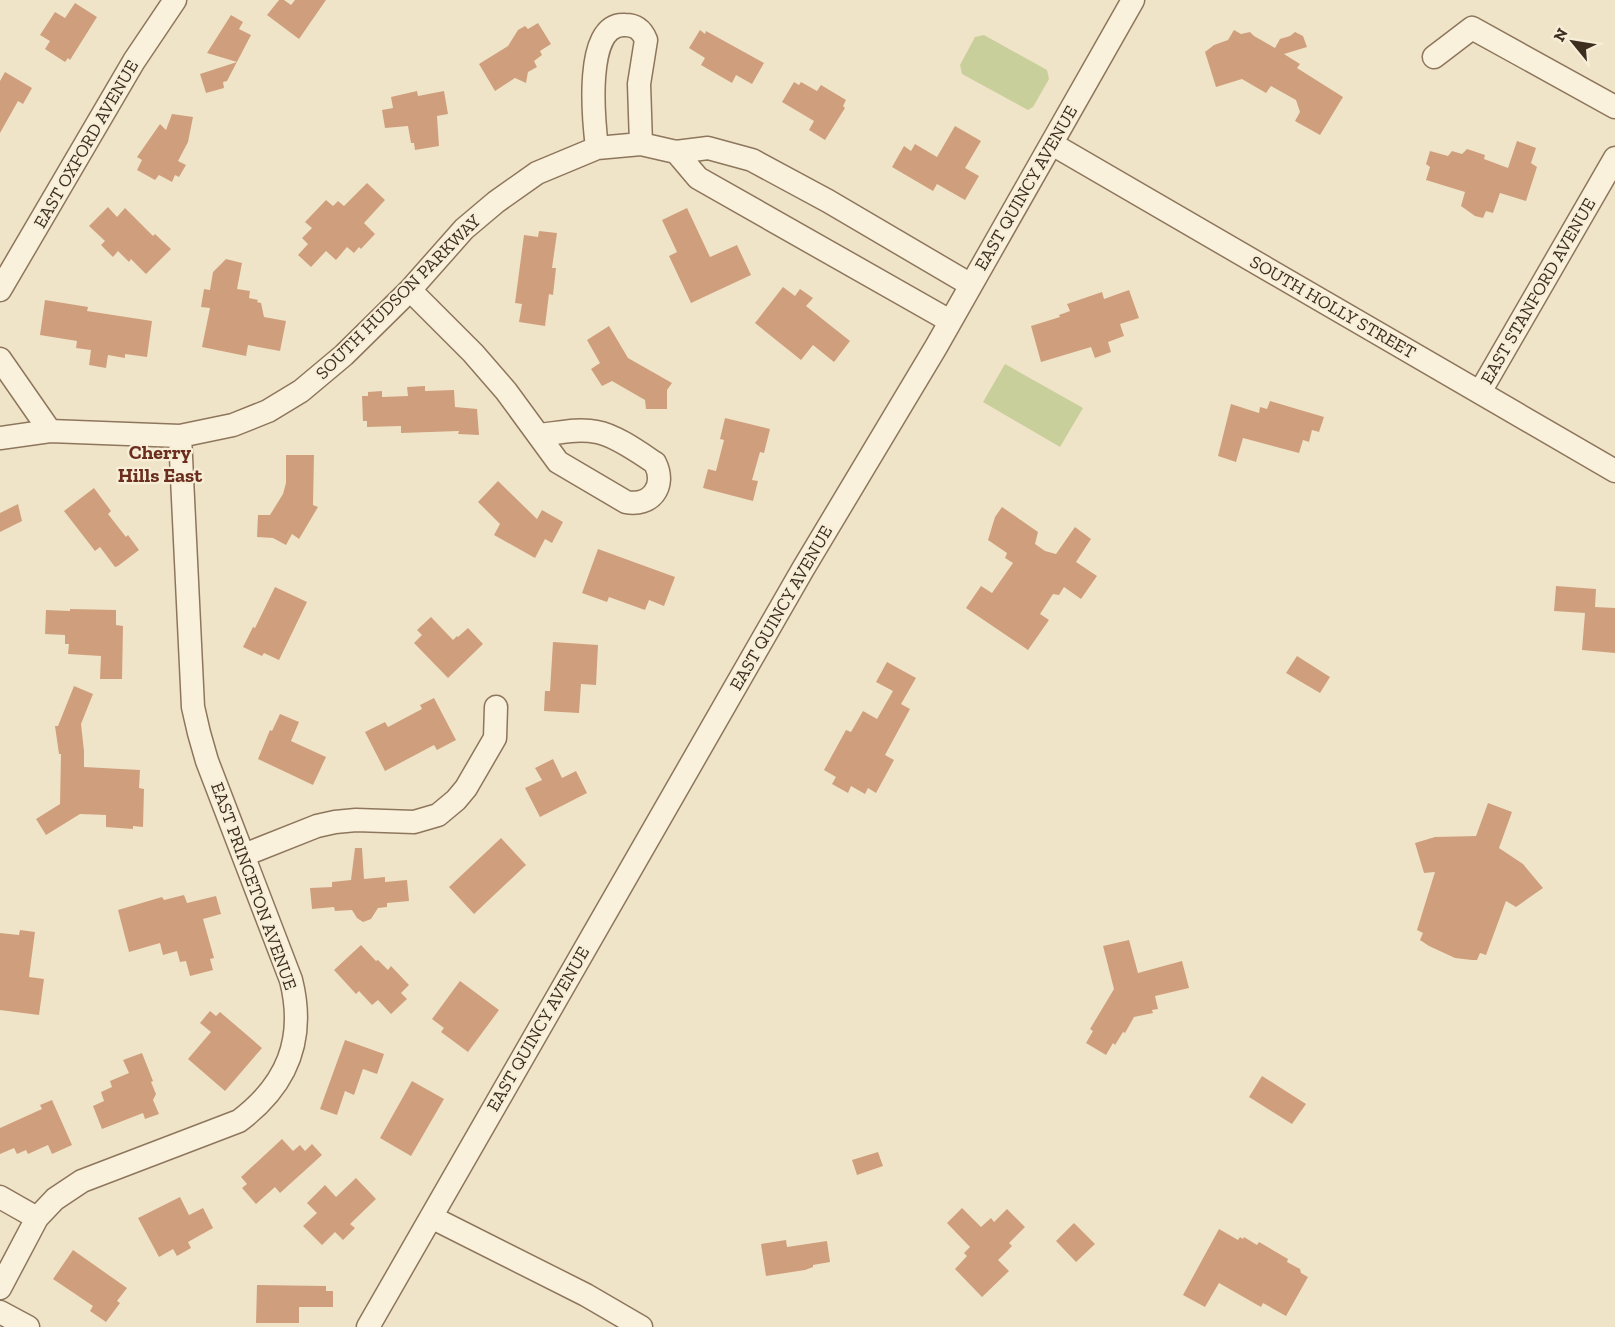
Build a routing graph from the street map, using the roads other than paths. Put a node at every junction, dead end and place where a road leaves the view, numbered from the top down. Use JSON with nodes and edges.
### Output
{"nodes":[{"id":1,"x":175,"y":0,"type":"edge"},
{"id":2,"x":1133,"y":0,"type":"edge"},
{"id":3,"x":1434,"y":57,"type":"dead end"},
{"id":4,"x":1615,"y":106,"type":"edge"},
{"id":5,"x":641,"y":144,"type":"junction"},
{"id":6,"x":1052,"y":144,"type":"junction"},
{"id":7,"x":597,"y":148,"type":"junction"},
{"id":8,"x":676,"y":152,"type":"junction"},
{"id":9,"x":1615,"y":158,"type":"edge"},
{"id":10,"x":971,"y":285,"type":"junction"},
{"id":11,"x":0,"y":290,"type":"edge"},
{"id":12,"x":410,"y":290,"type":"junction"},
{"id":13,"x":950,"y":321,"type":"junction"},
{"id":14,"x":0,"y":359,"type":"edge"},
{"id":15,"x":1480,"y":392,"type":"junction"},
{"id":16,"x":50,"y":431,"type":"junction"},
{"id":17,"x":540,"y":435,"type":"junction"},
{"id":18,"x":180,"y":436,"type":"junction"},
{"id":19,"x":0,"y":438,"type":"edge"},
{"id":20,"x":1615,"y":471,"type":"edge"},
{"id":21,"x":496,"y":707,"type":"dead end"},
{"id":22,"x":244,"y":855,"type":"junction"},
{"id":23,"x":0,"y":1197,"type":"edge"},
{"id":24,"x":430,"y":1217,"type":"junction"},
{"id":25,"x":37,"y":1218,"type":"junction"},
{"id":26,"x":0,"y":1288,"type":"edge"},
{"id":27,"x":0,"y":1312,"type":"edge"},
{"id":28,"x":28,"y":1327,"type":"edge"},
{"id":29,"x":368,"y":1327,"type":"edge"},
{"id":30,"x":641,"y":1327,"type":"edge"}],
"edges":[{"from":1,"to":11,"type":"street","name":"EAST OXFORD AVENUE"},
{"from":2,"to":6,"type":"street","name":"EAST QUINCY AVENUE"},
{"from":3,"to":4,"type":"street"},
{"from":5,"to":7,"type":"street","name":"SOUTH HUDSON PARKWAY"},
{"from":5,"to":7,"type":"street"},
{"from":5,"to":8,"type":"street","name":"SOUTH HUDSON PARKWAY"},
{"from":6,"to":10,"type":"street","name":"EAST QUINCY AVENUE"},
{"from":6,"to":15,"type":"street","name":"SOUTH HOLLY STREET"},
{"from":7,"to":12,"type":"street","name":"SOUTH HUDSON PARKWAY"},
{"from":8,"to":10,"type":"street","name":"SOUTH HUDSON PARKWAY"},
{"from":8,"to":13,"type":"street"},
{"from":9,"to":15,"type":"street","name":"EAST STANFORD AVENUE"},
{"from":10,"to":13,"type":"street","name":"EAST QUINCY AVENUE"},
{"from":12,"to":17,"type":"street"},
{"from":12,"to":18,"type":"street","name":"SOUTH HUDSON PARKWAY"},
{"from":13,"to":24,"type":"street","name":"EAST QUINCY AVENUE"},
{"from":14,"to":16,"type":"street"},
{"from":15,"to":20,"type":"street","name":"SOUTH HOLLY STREET"},
{"from":16,"to":18,"type":"street","name":"SOUTH HUDSON PARKWAY"},
{"from":16,"to":19,"type":"street","name":"SOUTH HUDSON PARKWAY"},
{"from":17,"to":17,"type":"street"},
{"from":18,"to":22,"type":"street","name":"EAST PRINCETON AVENUE"},
{"from":21,"to":22,"type":"street"},
{"from":22,"to":25,"type":"street","name":"EAST PRINCETON AVENUE"},
{"from":23,"to":25,"type":"street"},
{"from":24,"to":29,"type":"street","name":"EAST QUINCY AVENUE"},
{"from":24,"to":30,"type":"street"},
{"from":25,"to":26,"type":"street","name":"EAST PRINCETON AVENUE"},
{"from":27,"to":28,"type":"street"}]}
